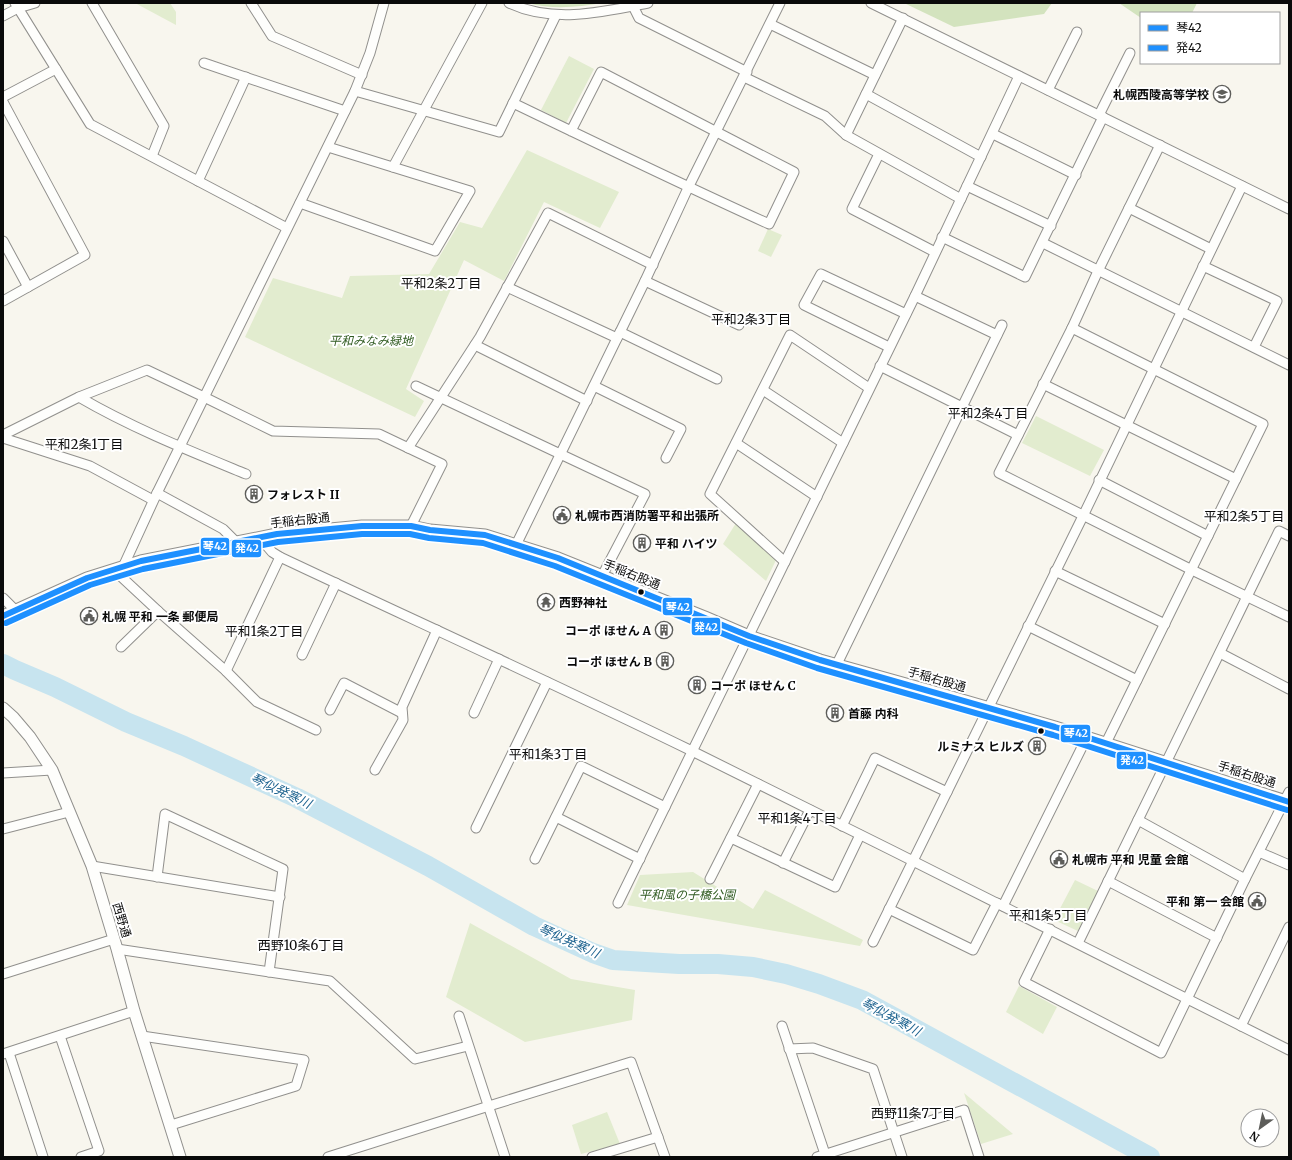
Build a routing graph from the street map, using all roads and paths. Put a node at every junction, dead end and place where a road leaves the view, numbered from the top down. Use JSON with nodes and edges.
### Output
{"nodes":[{"id":1,"x":36,"y":3,"type":"edge"},
{"id":2,"x":92,"y":3,"type":"edge"},
{"id":3,"x":251,"y":3,"type":"edge"},
{"id":4,"x":384,"y":3,"type":"edge"},
{"id":5,"x":482,"y":3,"type":"edge"},
{"id":6,"x":508,"y":3,"type":"edge"},
{"id":7,"x":648,"y":3,"type":"edge"},
{"id":8,"x":780,"y":3,"type":"edge"},
{"id":9,"x":871,"y":3,"type":"edge"},
{"id":10,"x":16,"y":6,"type":"edge"},
{"id":11,"x":633,"y":6,"type":"junction"},
{"id":12,"x":556,"y":15,"type":"junction"},
{"id":13,"x":3,"y":16,"type":"edge"},
{"id":14,"x":903,"y":18,"type":"junction"},
{"id":15,"x":770,"y":24,"type":"junction"},
{"id":16,"x":1077,"y":32,"type":"dead end"},
{"id":17,"x":1130,"y":53,"type":"dead end"},
{"id":18,"x":204,"y":63,"type":"dead end"},
{"id":19,"x":56,"y":69,"type":"junction"},
{"id":20,"x":362,"y":75,"type":"junction"},
{"id":21,"x":745,"y":75,"type":"junction"},
{"id":22,"x":875,"y":75,"type":"junction"},
{"id":23,"x":1019,"y":76,"type":"junction"},
{"id":24,"x":246,"y":77,"type":"junction"},
{"id":25,"x":1048,"y":90,"type":"junction"},
{"id":26,"x":355,"y":91,"type":"junction"},
{"id":27,"x":866,"y":94,"type":"junction"},
{"id":28,"x":3,"y":97,"type":"edge"},
{"id":29,"x":3,"y":102,"type":"edge"},
{"id":30,"x":513,"y":103,"type":"junction"},
{"id":31,"x":345,"y":111,"type":"junction"},
{"id":32,"x":424,"y":111,"type":"junction"},
{"id":33,"x":1101,"y":116,"type":"junction"},
{"id":34,"x":571,"y":131,"type":"junction"},
{"id":35,"x":717,"y":131,"type":"junction"},
{"id":36,"x":993,"y":134,"type":"junction"},
{"id":37,"x":846,"y":135,"type":"junction"},
{"id":38,"x":1160,"y":145,"type":"junction"},
{"id":39,"x":328,"y":147,"type":"junction"},
{"id":40,"x":878,"y":154,"type":"junction"},
{"id":41,"x":152,"y":156,"type":"junction"},
{"id":42,"x":981,"y":157,"type":"junction"},
{"id":43,"x":393,"y":167,"type":"junction"},
{"id":44,"x":1076,"y":175,"type":"junction"},
{"id":45,"x":198,"y":181,"type":"junction"},
{"id":46,"x":967,"y":186,"type":"junction"},
{"id":47,"x":1242,"y":186,"type":"junction"},
{"id":48,"x":688,"y":188,"type":"junction"},
{"id":49,"x":961,"y":199,"type":"junction"},
{"id":50,"x":300,"y":203,"type":"junction"},
{"id":51,"x":1129,"y":208,"type":"junction"},
{"id":52,"x":1289,"y":209,"type":"edge"},
{"id":53,"x":1051,"y":226,"type":"junction"},
{"id":54,"x":287,"y":228,"type":"junction"},
{"id":55,"x":942,"y":237,"type":"junction"},
{"id":56,"x":3,"y":241,"type":"edge"},
{"id":57,"x":1043,"y":243,"type":"junction"},
{"id":58,"x":1211,"y":249,"type":"junction"},
{"id":59,"x":935,"y":252,"type":"junction"},
{"id":60,"x":652,"y":265,"type":"junction"},
{"id":61,"x":1203,"y":266,"type":"junction"},
{"id":62,"x":1098,"y":271,"type":"junction"},
{"id":63,"x":645,"y":280,"type":"junction"},
{"id":64,"x":28,"y":287,"type":"junction"},
{"id":65,"x":507,"y":287,"type":"junction"},
{"id":66,"x":915,"y":296,"type":"junction"},
{"id":67,"x":3,"y":301,"type":"edge"},
{"id":68,"x":1181,"y":311,"type":"junction"},
{"id":69,"x":906,"y":314,"type":"junction"},
{"id":70,"x":739,"y":325,"type":"dead end"},
{"id":71,"x":1002,"y":325,"type":"dead end"},
{"id":72,"x":1072,"y":328,"type":"junction"},
{"id":73,"x":618,"y":335,"type":"junction"},
{"id":74,"x":997,"y":335,"type":"junction"},
{"id":75,"x":475,"y":344,"type":"junction"},
{"id":76,"x":889,"y":348,"type":"junction"},
{"id":77,"x":1254,"y":348,"type":"junction"},
{"id":78,"x":1289,"y":365,"type":"edge"},
{"id":79,"x":880,"y":366,"type":"junction"},
{"id":80,"x":1153,"y":369,"type":"junction"},
{"id":81,"x":717,"y":379,"type":"dead end"},
{"id":82,"x":1043,"y":384,"type":"junction"},
{"id":83,"x":416,"y":386,"type":"dead end"},
{"id":84,"x":594,"y":386,"type":"junction"},
{"id":85,"x":869,"y":388,"type":"junction"},
{"id":86,"x":763,"y":390,"type":"junction"},
{"id":87,"x":79,"y":397,"type":"junction"},
{"id":88,"x":204,"y":397,"type":"junction"},
{"id":89,"x":441,"y":397,"type":"junction"},
{"id":90,"x":587,"y":401,"type":"junction"},
{"id":91,"x":963,"y":407,"type":"junction"},
{"id":92,"x":1127,"y":425,"type":"junction"},
{"id":93,"x":3,"y":435,"type":"edge"},
{"id":94,"x":1018,"y":435,"type":"junction"},
{"id":95,"x":3,"y":438,"type":"edge"},
{"id":96,"x":736,"y":443,"type":"junction"},
{"id":97,"x":843,"y":443,"type":"junction"},
{"id":98,"x":180,"y":446,"type":"junction"},
{"id":99,"x":408,"y":448,"type":"junction"},
{"id":100,"x":560,"y":455,"type":"junction"},
{"id":101,"x":666,"y":458,"type":"dead end"},
{"id":102,"x":246,"y":474,"type":"dead end"},
{"id":103,"x":1236,"y":479,"type":"junction"},
{"id":104,"x":1099,"y":480,"type":"junction"},
{"id":105,"x":155,"y":496,"type":"junction"},
{"id":106,"x":817,"y":497,"type":"junction"},
{"id":107,"x":1083,"y":516,"type":"junction"},
{"id":108,"x":412,"y":526,"type":"junction"},
{"id":109,"x":1208,"y":536,"type":"junction"},
{"id":110,"x":1289,"y":536,"type":"edge"},
{"id":111,"x":260,"y":538,"type":"junction"},
{"id":112,"x":236,"y":542,"type":"junction"},
{"id":113,"x":516,"y":545,"type":"junction"},
{"id":114,"x":280,"y":557,"type":"junction"},
{"id":115,"x":785,"y":562,"type":"junction"},
{"id":116,"x":118,"y":568,"type":"junction"},
{"id":117,"x":1192,"y":570,"type":"junction"},
{"id":118,"x":1056,"y":571,"type":"junction"},
{"id":119,"x":602,"y":576,"type":"junction"},
{"id":120,"x":336,"y":583,"type":"junction"},
{"id":121,"x":1247,"y":596,"type":"junction"},
{"id":122,"x":3,"y":598,"type":"edge"},
{"id":123,"x":15,"y":610,"type":"junction"},
{"id":124,"x":158,"y":611,"type":"junction"},
{"id":125,"x":3,"y":616,"type":"edge"},
{"id":126,"x":1289,"y":617,"type":"edge"},
{"id":127,"x":1165,"y":624,"type":"junction"},
{"id":128,"x":1028,"y":626,"type":"junction"},
{"id":129,"x":437,"y":630,"type":"junction"},
{"id":130,"x":749,"y":636,"type":"junction"},
{"id":131,"x":121,"y":647,"type":"dead end"},
{"id":132,"x":1220,"y":653,"type":"junction"},
{"id":133,"x":302,"y":654,"type":"dead end"},
{"id":134,"x":499,"y":659,"type":"junction"},
{"id":135,"x":837,"y":664,"type":"junction"},
{"id":136,"x":226,"y":671,"type":"junction"},
{"id":137,"x":1137,"y":680,"type":"junction"},
{"id":138,"x":548,"y":682,"type":"junction"},
{"id":139,"x":1289,"y":689,"type":"edge"},
{"id":140,"x":988,"y":707,"type":"junction"},
{"id":141,"x":3,"y":708,"type":"edge"},
{"id":142,"x":330,"y":710,"type":"dead end"},
{"id":143,"x":402,"y":713,"type":"junction"},
{"id":144,"x":474,"y":713,"type":"dead end"},
{"id":145,"x":316,"y":730,"type":"dead end"},
{"id":146,"x":1087,"y":737,"type":"junction"},
{"id":147,"x":1106,"y":743,"type":"junction"},
{"id":148,"x":692,"y":752,"type":"junction"},
{"id":149,"x":1167,"y":763,"type":"junction"},
{"id":150,"x":52,"y":770,"type":"junction"},
{"id":151,"x":375,"y":770,"type":"dead end"},
{"id":152,"x":3,"y":773,"type":"edge"},
{"id":153,"x":758,"y":784,"type":"junction"},
{"id":154,"x":947,"y":792,"type":"junction"},
{"id":155,"x":1288,"y":798,"type":"edge"},
{"id":156,"x":665,"y":807,"type":"junction"},
{"id":157,"x":810,"y":810,"type":"junction"},
{"id":158,"x":69,"y":812,"type":"junction"},
{"id":159,"x":556,"y":817,"type":"junction"},
{"id":160,"x":1138,"y":820,"type":"junction"},
{"id":161,"x":842,"y":826,"type":"junction"},
{"id":162,"x":476,"y":828,"type":"dead end"},
{"id":163,"x":3,"y":830,"type":"edge"},
{"id":164,"x":860,"y":835,"type":"junction"},
{"id":165,"x":731,"y":838,"type":"junction"},
{"id":166,"x":1259,"y":852,"type":"junction"},
{"id":167,"x":535,"y":859,"type":"dead end"},
{"id":168,"x":640,"y":859,"type":"junction"},
{"id":169,"x":913,"y":861,"type":"junction"},
{"id":170,"x":784,"y":863,"type":"junction"},
{"id":171,"x":1289,"y":865,"type":"edge"},
{"id":172,"x":92,"y":866,"type":"junction"},
{"id":173,"x":157,"y":877,"type":"junction"},
{"id":174,"x":710,"y":879,"type":"dead end"},
{"id":175,"x":1245,"y":879,"type":"junction"},
{"id":176,"x":1108,"y":881,"type":"junction"},
{"id":177,"x":280,"y":897,"type":"junction"},
{"id":178,"x":618,"y":903,"type":"dead end"},
{"id":179,"x":1000,"y":904,"type":"junction"},
{"id":180,"x":889,"y":909,"type":"junction"},
{"id":181,"x":1289,"y":927,"type":"edge"},
{"id":182,"x":1050,"y":929,"type":"junction"},
{"id":183,"x":1217,"y":938,"type":"junction"},
{"id":184,"x":873,"y":942,"type":"dead end"},
{"id":185,"x":1078,"y":943,"type":"junction"},
{"id":186,"x":116,"y":944,"type":"junction"},
{"id":187,"x":270,"y":972,"type":"junction"},
{"id":188,"x":3,"y":974,"type":"edge"},
{"id":189,"x":1187,"y":1000,"type":"junction"},
{"id":190,"x":134,"y":1012,"type":"junction"},
{"id":191,"x":459,"y":1016,"type":"dead end"},
{"id":192,"x":782,"y":1026,"type":"dead end"},
{"id":193,"x":1241,"y":1026,"type":"junction"},
{"id":194,"x":60,"y":1036,"type":"junction"},
{"id":195,"x":142,"y":1036,"type":"junction"},
{"id":196,"x":468,"y":1046,"type":"junction"},
{"id":197,"x":789,"y":1049,"type":"junction"},
{"id":198,"x":1289,"y":1050,"type":"edge"},
{"id":199,"x":6,"y":1054,"type":"edge"},
{"id":200,"x":489,"y":1106,"type":"junction"},
{"id":201,"x":171,"y":1125,"type":"junction"},
{"id":202,"x":894,"y":1133,"type":"junction"},
{"id":203,"x":658,"y":1137,"type":"junction"},
{"id":204,"x":823,"y":1156,"type":"edge"},
{"id":205,"x":43,"y":1157,"type":"edge"},
{"id":206,"x":81,"y":1157,"type":"edge"},
{"id":207,"x":180,"y":1157,"type":"edge"},
{"id":208,"x":330,"y":1157,"type":"edge"},
{"id":209,"x":505,"y":1157,"type":"edge"},
{"id":210,"x":592,"y":1157,"type":"edge"},
{"id":211,"x":665,"y":1157,"type":"edge"},
{"id":212,"x":902,"y":1157,"type":"edge"},
{"id":213,"x":979,"y":1157,"type":"edge"}],
"edges":[{"from":1,"to":10,"type":"street"},
{"from":2,"to":41,"type":"street"},
{"from":3,"to":20,"type":"street"},
{"from":4,"to":20,"type":"street"},
{"from":5,"to":32,"type":"street"},
{"from":6,"to":12,"type":"street"},
{"from":7,"to":11,"type":"street"},
{"from":8,"to":15,"type":"street"},
{"from":9,"to":14,"type":"street"},
{"from":10,"to":13,"type":"street"},
{"from":10,"to":19,"type":"street"},
{"from":11,"to":12,"type":"street"},
{"from":11,"to":21,"type":"street"},
{"from":12,"to":30,"type":"street"},
{"from":14,"to":22,"type":"street"},
{"from":14,"to":23,"type":"street"},
{"from":15,"to":21,"type":"street"},
{"from":15,"to":22,"type":"street"},
{"from":16,"to":25,"type":"street"},
{"from":17,"to":33,"type":"street"},
{"from":18,"to":24,"type":"street"},
{"from":19,"to":28,"type":"street"},
{"from":19,"to":41,"type":"street"},
{"from":20,"to":26,"type":"street"},
{"from":21,"to":35,"type":"street"},
{"from":21,"to":37,"type":"street"},
{"from":22,"to":27,"type":"street"},
{"from":23,"to":25,"type":"street"},
{"from":23,"to":36,"type":"street"},
{"from":24,"to":31,"type":"street"},
{"from":24,"to":45,"type":"street"},
{"from":25,"to":33,"type":"street"},
{"from":26,"to":31,"type":"street"},
{"from":26,"to":32,"type":"street"},
{"from":27,"to":37,"type":"street"},
{"from":27,"to":42,"type":"street"},
{"from":29,"to":64,"type":"street"},
{"from":30,"to":32,"type":"street"},
{"from":30,"to":34,"type":"street"},
{"from":31,"to":39,"type":"street"},
{"from":32,"to":43,"type":"street"},
{"from":33,"to":38,"type":"street"},
{"from":33,"to":44,"type":"street"},
{"from":34,"to":35,"type":"street"},
{"from":34,"to":48,"type":"street"},
{"from":35,"to":48,"type":"street"},
{"from":35,"to":48,"type":"street"},
{"from":36,"to":42,"type":"street"},
{"from":36,"to":44,"type":"street"},
{"from":37,"to":40,"type":"street"},
{"from":38,"to":47,"type":"street"},
{"from":38,"to":51,"type":"street"},
{"from":39,"to":43,"type":"street"},
{"from":39,"to":50,"type":"street"},
{"from":40,"to":49,"type":"street"},
{"from":40,"to":59,"type":"street"},
{"from":41,"to":45,"type":"street"},
{"from":42,"to":46,"type":"street"},
{"from":43,"to":50,"type":"street"},
{"from":44,"to":53,"type":"street"},
{"from":45,"to":54,"type":"street"},
{"from":46,"to":49,"type":"street"},
{"from":46,"to":53,"type":"street"},
{"from":47,"to":52,"type":"street"},
{"from":47,"to":58,"type":"street"},
{"from":48,"to":60,"type":"street"},
{"from":49,"to":55,"type":"street"},
{"from":50,"to":54,"type":"street"},
{"from":51,"to":58,"type":"street"},
{"from":51,"to":62,"type":"street"},
{"from":53,"to":57,"type":"street"},
{"from":54,"to":88,"type":"street"},
{"from":55,"to":57,"type":"street"},
{"from":55,"to":59,"type":"street"},
{"from":56,"to":64,"type":"street"},
{"from":57,"to":62,"type":"street"},
{"from":58,"to":61,"type":"street"},
{"from":59,"to":66,"type":"street"},
{"from":60,"to":63,"type":"street"},
{"from":60,"to":65,"type":"street"},
{"from":61,"to":68,"type":"street"},
{"from":61,"to":77,"type":"street"},
{"from":62,"to":68,"type":"street"},
{"from":62,"to":72,"type":"street"},
{"from":63,"to":70,"type":"street"},
{"from":63,"to":73,"type":"street"},
{"from":64,"to":67,"type":"street"},
{"from":65,"to":73,"type":"street"},
{"from":65,"to":75,"type":"street"},
{"from":66,"to":69,"type":"street"},
{"from":66,"to":74,"type":"street"},
{"from":68,"to":77,"type":"street"},
{"from":68,"to":80,"type":"street"},
{"from":69,"to":76,"type":"street"},
{"from":69,"to":76,"type":"street"},
{"from":71,"to":74,"type":"street"},
{"from":72,"to":80,"type":"street"},
{"from":72,"to":82,"type":"street"},
{"from":73,"to":81,"type":"street"},
{"from":73,"to":84,"type":"street"},
{"from":74,"to":91,"type":"street"},
{"from":75,"to":89,"type":"street"},
{"from":75,"to":90,"type":"street"},
{"from":76,"to":79,"type":"street"},
{"from":77,"to":78,"type":"street"},
{"from":79,"to":85,"type":"street"},
{"from":79,"to":91,"type":"street"},
{"from":80,"to":92,"type":"street"},
{"from":80,"to":103,"type":"street"},
{"from":82,"to":92,"type":"street"},
{"from":82,"to":94,"type":"street"},
{"from":83,"to":89,"type":"street"},
{"from":84,"to":90,"type":"street"},
{"from":84,"to":101,"type":"street"},
{"from":85,"to":86,"type":"street"},
{"from":85,"to":97,"type":"street"},
{"from":86,"to":96,"type":"street"},
{"from":86,"to":97,"type":"street"},
{"from":87,"to":88,"type":"street"},
{"from":87,"to":93,"type":"street"},
{"from":87,"to":98,"type":"street"},
{"from":88,"to":98,"type":"street"},
{"from":88,"to":99,"type":"street"},
{"from":89,"to":99,"type":"street"},
{"from":89,"to":100,"type":"street"},
{"from":90,"to":100,"type":"street"},
{"from":91,"to":94,"type":"street"},
{"from":91,"to":135,"type":"street"},
{"from":92,"to":103,"type":"street"},
{"from":92,"to":104,"type":"street"},
{"from":94,"to":107,"type":"street"},
{"from":95,"to":105,"type":"street"},
{"from":96,"to":106,"type":"street"},
{"from":96,"to":115,"type":"street"},
{"from":97,"to":106,"type":"street"},
{"from":98,"to":102,"type":"street"},
{"from":98,"to":105,"type":"street"},
{"from":99,"to":108,"type":"street"},
{"from":100,"to":113,"type":"street"},
{"from":100,"to":119,"type":"street"},
{"from":103,"to":109,"type":"street"},
{"from":104,"to":107,"type":"street"},
{"from":104,"to":109,"type":"street"},
{"from":105,"to":112,"type":"street"},
{"from":105,"to":116,"type":"street"},
{"from":106,"to":115,"type":"street"},
{"from":107,"to":117,"type":"street"},
{"from":107,"to":118,"type":"street"},
{"from":108,"to":111,"type":"street","name":"手稲右股通"},
{"from":108,"to":113,"type":"street","name":"手稲右股通"},
{"from":109,"to":117,"type":"street"},
{"from":110,"to":121,"type":"street"},
{"from":111,"to":112,"type":"street","name":"手稲右股通"},
{"from":111,"to":114,"type":"street"},
{"from":112,"to":116,"type":"street","name":"手稲右股通"},
{"from":113,"to":119,"type":"street","name":"手稲右股通"},
{"from":114,"to":120,"type":"street"},
{"from":114,"to":136,"type":"street"},
{"from":115,"to":130,"type":"street"},
{"from":116,"to":123,"type":"street","name":"手稲右股通"},
{"from":116,"to":124,"type":"street"},
{"from":117,"to":121,"type":"street"},
{"from":117,"to":127,"type":"street"},
{"from":118,"to":127,"type":"street"},
{"from":118,"to":128,"type":"street"},
{"from":119,"to":130,"type":"street","name":"手稲右股通"},
{"from":120,"to":129,"type":"street"},
{"from":120,"to":133,"type":"street"},
{"from":121,"to":126,"type":"street"},
{"from":121,"to":132,"type":"street"},
{"from":122,"to":123,"type":"street"},
{"from":123,"to":125,"type":"street","name":"手稲右股通"},
{"from":124,"to":131,"type":"street"},
{"from":124,"to":136,"type":"street"},
{"from":127,"to":137,"type":"street"},
{"from":128,"to":137,"type":"street"},
{"from":128,"to":140,"type":"street"},
{"from":129,"to":134,"type":"street"},
{"from":129,"to":143,"type":"street"},
{"from":130,"to":135,"type":"street","name":"手稲右股通"},
{"from":130,"to":148,"type":"street"},
{"from":132,"to":139,"type":"street"},
{"from":132,"to":149,"type":"street"},
{"from":134,"to":138,"type":"street"},
{"from":134,"to":144,"type":"street"},
{"from":135,"to":140,"type":"street","name":"手稲右股通"},
{"from":136,"to":145,"type":"street"},
{"from":137,"to":147,"type":"street"},
{"from":138,"to":148,"type":"street"},
{"from":138,"to":162,"type":"street"},
{"from":140,"to":146,"type":"street","name":"手稲右股通"},
{"from":140,"to":154,"type":"street"},
{"from":141,"to":150,"type":"street","name":"西野通"},
{"from":142,"to":143,"type":"street"},
{"from":143,"to":151,"type":"street"},
{"from":146,"to":147,"type":"street","name":"手稲右股通"},
{"from":146,"to":179,"type":"street"},
{"from":147,"to":149,"type":"street","name":"手稲右股通"},
{"from":148,"to":153,"type":"street"},
{"from":148,"to":156,"type":"street"},
{"from":149,"to":155,"type":"street","name":"手稲右股通"},
{"from":149,"to":160,"type":"street"},
{"from":150,"to":152,"type":"street"},
{"from":150,"to":158,"type":"street","name":"西野通"},
{"from":153,"to":157,"type":"street"},
{"from":153,"to":165,"type":"street"},
{"from":154,"to":161,"type":"street"},
{"from":154,"to":169,"type":"street"},
{"from":155,"to":166,"type":"street"},
{"from":156,"to":159,"type":"street"},
{"from":156,"to":168,"type":"street"},
{"from":157,"to":161,"type":"street"},
{"from":157,"to":170,"type":"street"},
{"from":158,"to":163,"type":"street"},
{"from":158,"to":172,"type":"street","name":"西野通"},
{"from":159,"to":167,"type":"street"},
{"from":159,"to":168,"type":"street"},
{"from":160,"to":175,"type":"street"},
{"from":160,"to":176,"type":"street"},
{"from":161,"to":164,"type":"street"},
{"from":164,"to":169,"type":"street"},
{"from":164,"to":170,"type":"street"},
{"from":165,"to":170,"type":"street"},
{"from":165,"to":174,"type":"street"},
{"from":166,"to":171,"type":"street"},
{"from":166,"to":175,"type":"street"},
{"from":168,"to":178,"type":"street"},
{"from":169,"to":179,"type":"street"},
{"from":169,"to":180,"type":"street"},
{"from":172,"to":173,"type":"street"},
{"from":172,"to":186,"type":"street","name":"西野通"},
{"from":173,"to":177,"type":"street"},
{"from":173,"to":177,"type":"street"},
{"from":175,"to":183,"type":"street"},
{"from":176,"to":183,"type":"street"},
{"from":176,"to":185,"type":"street"},
{"from":177,"to":187,"type":"street"},
{"from":179,"to":180,"type":"street"},
{"from":179,"to":182,"type":"street"},
{"from":180,"to":184,"type":"street"},
{"from":181,"to":193,"type":"street"},
{"from":182,"to":185,"type":"street"},
{"from":182,"to":189,"type":"street"},
{"from":183,"to":189,"type":"street"},
{"from":185,"to":189,"type":"street"},
{"from":186,"to":187,"type":"street"},
{"from":186,"to":188,"type":"street"},
{"from":186,"to":190,"type":"street","name":"西野通"},
{"from":187,"to":196,"type":"street"},
{"from":189,"to":193,"type":"street"},
{"from":190,"to":194,"type":"street"},
{"from":190,"to":195,"type":"street","name":"西野通"},
{"from":191,"to":196,"type":"street"},
{"from":192,"to":197,"type":"street"},
{"from":193,"to":198,"type":"street"},
{"from":194,"to":199,"type":"street"},
{"from":194,"to":206,"type":"street"},
{"from":195,"to":201,"type":"street","name":"西野通"},
{"from":195,"to":201,"type":"street"},
{"from":196,"to":200,"type":"street"},
{"from":197,"to":202,"type":"street"},
{"from":197,"to":204,"type":"street"},
{"from":199,"to":205,"type":"street"},
{"from":200,"to":203,"type":"street"},
{"from":200,"to":208,"type":"street"},
{"from":200,"to":209,"type":"street"},
{"from":201,"to":207,"type":"street","name":"西野通"},
{"from":202,"to":204,"type":"street"},
{"from":202,"to":212,"type":"street"},
{"from":202,"to":213,"type":"street"},
{"from":203,"to":210,"type":"street"},
{"from":203,"to":211,"type":"street"}]}
